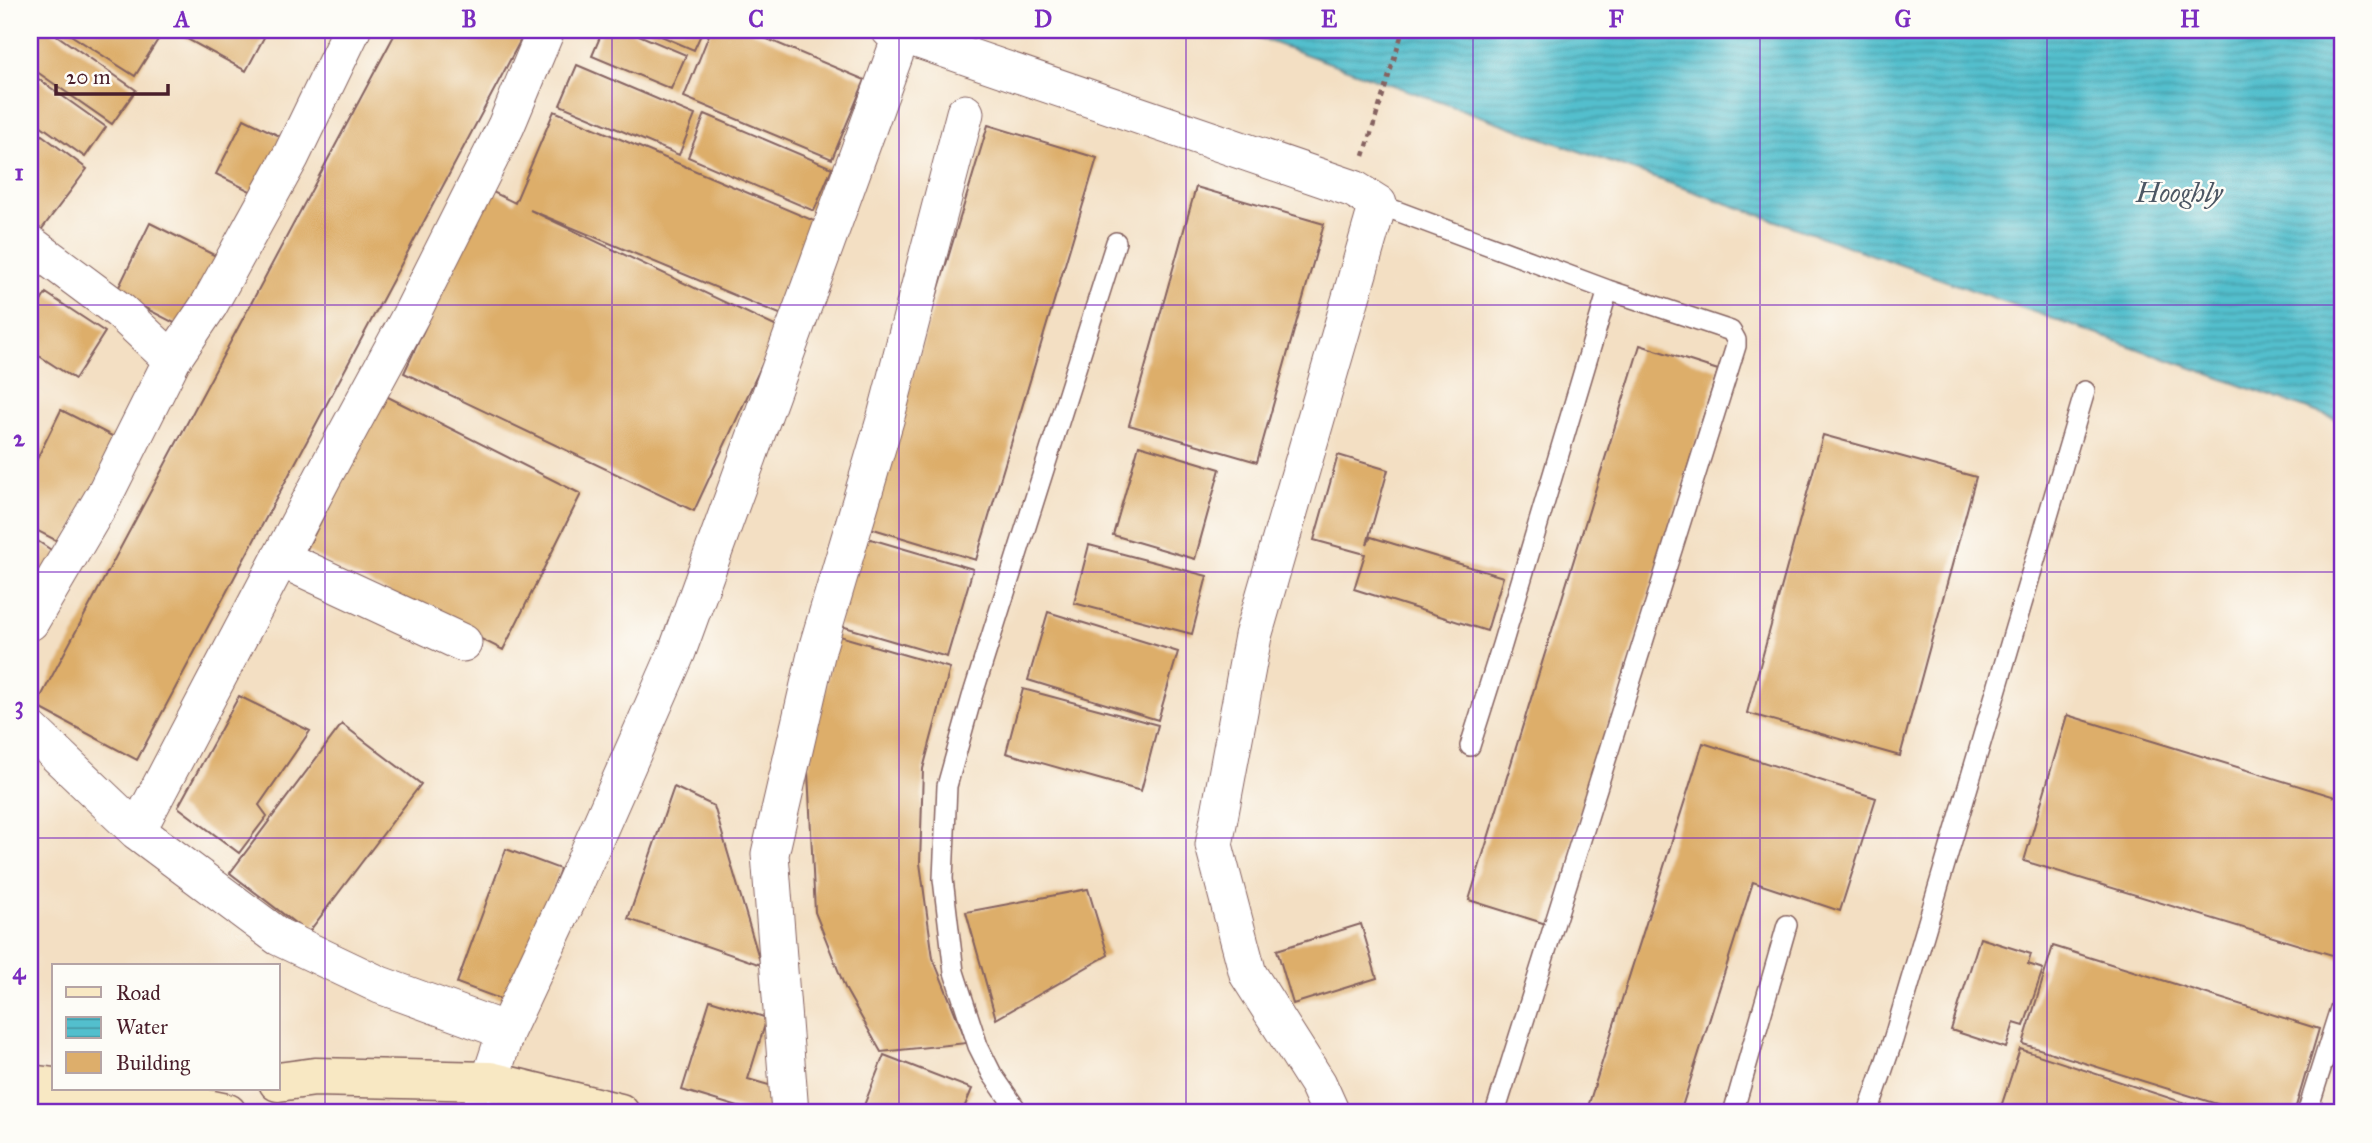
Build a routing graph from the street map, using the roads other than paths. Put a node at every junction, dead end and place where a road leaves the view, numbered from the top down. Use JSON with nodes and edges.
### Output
{"nodes":[{"id":1,"x":352,"y":30,"type":"edge"},
{"id":2,"x":546,"y":30,"type":"edge"},
{"id":3,"x":896,"y":32,"type":"edge"},
{"id":4,"x":965,"y":113,"type":"dead end"},
{"id":5,"x":1366,"y":197,"type":"junction"},
{"id":6,"x":1116,"y":242,"type":"dead end"},
{"id":7,"x":30,"y":244,"type":"edge"},
{"id":8,"x":1608,"y":290,"type":"junction"},
{"id":9,"x":172,"y":360,"type":"junction"},
{"id":10,"x":2084,"y":391,"type":"dead end"},
{"id":11,"x":280,"y":558,"type":"junction"},
{"id":12,"x":30,"y":622,"type":"edge"},
{"id":13,"x":463,"y":643,"type":"dead end"},
{"id":14,"x":30,"y":729,"type":"edge"},
{"id":15,"x":1470,"y":747,"type":"dead end"},
{"id":16,"x":137,"y":831,"type":"junction"},
{"id":17,"x":1787,"y":925,"type":"dead end"},
{"id":18,"x":2342,"y":1002,"type":"edge"},
{"id":19,"x":506,"y":1031,"type":"junction"},
{"id":20,"x":280,"y":1082,"type":"edge"},
{"id":21,"x":30,"y":1084,"type":"edge"},
{"id":22,"x":52,"y":1087,"type":"edge"},
{"id":23,"x":82,"y":1090,"type":"edge"},
{"id":24,"x":225,"y":1090,"type":"edge"},
{"id":25,"x":484,"y":1097,"type":"edge"},
{"id":26,"x":160,"y":1099,"type":"junction"},
{"id":27,"x":227,"y":1113,"type":"edge"},
{"id":28,"x":620,"y":1113,"type":"edge"},
{"id":29,"x":790,"y":1113,"type":"edge"},
{"id":30,"x":1019,"y":1113,"type":"edge"},
{"id":31,"x":1331,"y":1113,"type":"edge"},
{"id":32,"x":1495,"y":1113,"type":"edge"},
{"id":33,"x":1733,"y":1113,"type":"edge"},
{"id":34,"x":1868,"y":1113,"type":"edge"},
{"id":35,"x":2307,"y":1113,"type":"edge"}],
"edges":[{"from":1,"to":9,"type":"street"},
{"from":2,"to":11,"type":"street"},
{"from":3,"to":5,"type":"street"},
{"from":3,"to":19,"type":"street"},
{"from":4,"to":29,"type":"street"},
{"from":5,"to":8,"type":"lane"},
{"from":5,"to":31,"type":"street"},
{"from":6,"to":30,"type":"lane"},
{"from":7,"to":9,"type":"street"},
{"from":8,"to":15,"type":"lane"},
{"from":8,"to":32,"type":"lane"},
{"from":9,"to":12,"type":"street"},
{"from":10,"to":34,"type":"lane"},
{"from":11,"to":13,"type":"street"},
{"from":11,"to":16,"type":"street"},
{"from":14,"to":16,"type":"street"},
{"from":16,"to":19,"type":"street"},
{"from":17,"to":33,"type":"lane"},
{"from":18,"to":35,"type":"lane"},
{"from":19,"to":25,"type":"street"},
{"from":20,"to":25,"type":"main road"},
{"from":21,"to":22,"type":"main road"},
{"from":23,"to":26,"type":"main road"},
{"from":24,"to":26,"type":"main road"},
{"from":25,"to":28,"type":"main road"},
{"from":26,"to":27,"type":"main road"}]}
